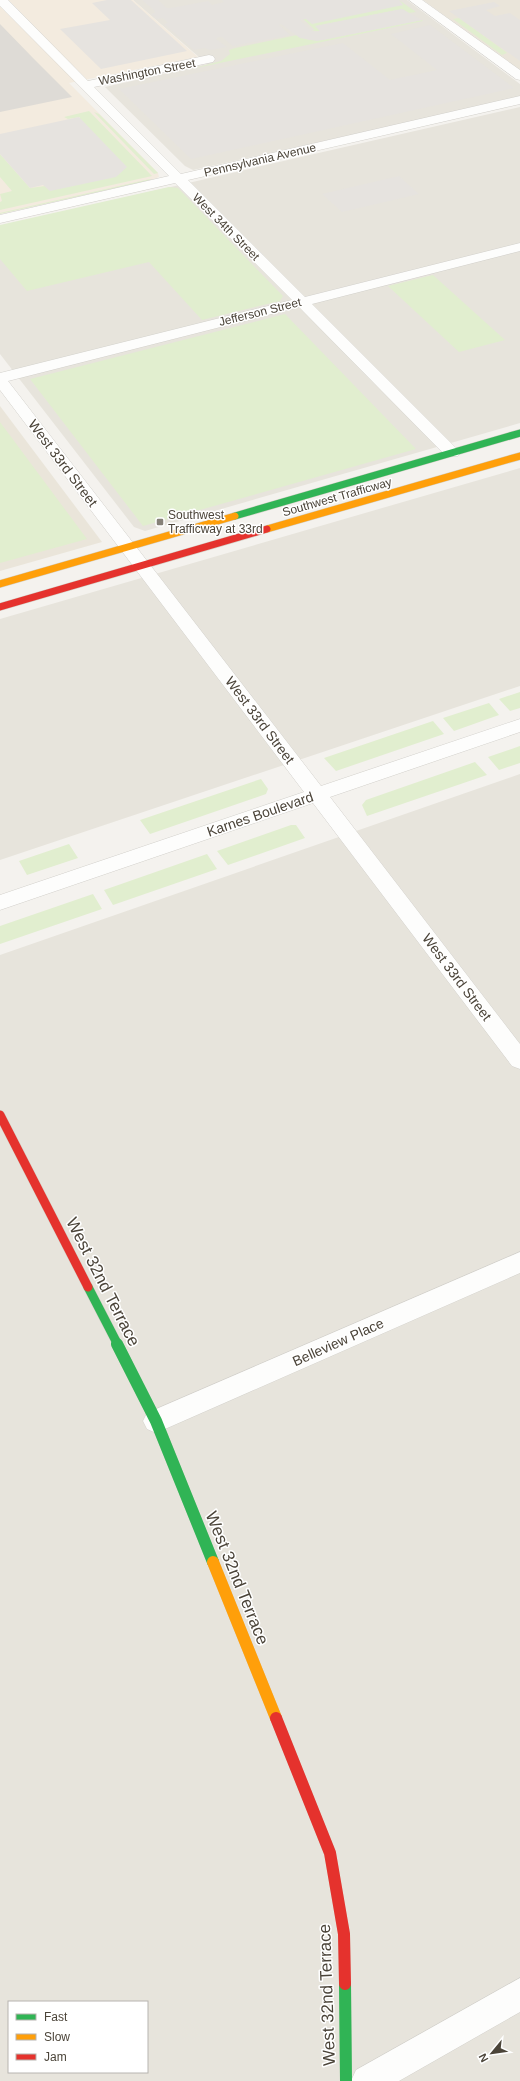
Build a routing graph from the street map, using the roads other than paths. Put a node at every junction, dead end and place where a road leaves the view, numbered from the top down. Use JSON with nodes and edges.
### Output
{"nodes":[{"id":1,"x":1,"y":0,"type":"edge"},
{"id":2,"x":415,"y":0,"type":"edge"},
{"id":3,"x":209,"y":59,"type":"dead end"},
{"id":4,"x":520,"y":76,"type":"edge"},
{"id":5,"x":84,"y":84,"type":"junction"},
{"id":6,"x":520,"y":100,"type":"edge"},
{"id":7,"x":178,"y":179,"type":"junction"},
{"id":8,"x":0,"y":219,"type":"edge"},
{"id":9,"x":520,"y":247,"type":"edge"},
{"id":10,"x":302,"y":302,"type":"junction"},
{"id":11,"x":0,"y":379,"type":"edge"},
{"id":12,"x":520,"y":433,"type":"edge"},
{"id":13,"x":452,"y":453,"type":"junction"},
{"id":14,"x":520,"y":456,"type":"edge"},
{"id":15,"x":128,"y":547,"type":"junction"},
{"id":16,"x":142,"y":566,"type":"junction"},
{"id":17,"x":0,"y":584,"type":"edge"},
{"id":18,"x":0,"y":607,"type":"edge"},
{"id":19,"x":520,"y":725,"type":"edge"},
{"id":20,"x":318,"y":794,"type":"junction"},
{"id":21,"x":0,"y":903,"type":"edge"},
{"id":22,"x":520,"y":1060,"type":"edge"},
{"id":23,"x":0,"y":1115,"type":"edge"},
{"id":24,"x":520,"y":1262,"type":"edge"},
{"id":25,"x":156,"y":1421,"type":"junction"},
{"id":26,"x":520,"y":1994,"type":"edge"},
{"id":27,"x":346,"y":2081,"type":"edge"},
{"id":28,"x":367,"y":2081,"type":"edge"}],
"edges":[{"from":1,"to":5,"type":"street","name":"West 34th Street"},
{"from":2,"to":4,"type":"street"},
{"from":3,"to":5,"type":"street","name":"Washington Street"},
{"from":5,"to":7,"type":"street","name":"West 34th Street"},
{"from":6,"to":7,"type":"street","name":"Pennsylvania Avenue"},
{"from":7,"to":8,"type":"street","name":"Pennsylvania Avenue"},
{"from":7,"to":10,"type":"street","name":"West 34th Street"},
{"from":9,"to":10,"type":"street","name":"Jefferson Street"},
{"from":10,"to":11,"type":"street","name":"Jefferson Street"},
{"from":10,"to":13,"type":"street","name":"West 34th Street"},
{"from":11,"to":15,"type":"street","name":"West 33rd Street"},
{"from":12,"to":13,"type":"main road","name":"Southwest Trafficway"},
{"from":13,"to":15,"type":"main road","name":"Southwest Trafficway"},
{"from":14,"to":16,"type":"main road","name":"Southwest Trafficway"},
{"from":15,"to":16,"type":"street","name":"West 33rd Street"},
{"from":15,"to":17,"type":"main road","name":"Southwest Trafficway"},
{"from":16,"to":18,"type":"main road","name":"Southwest Trafficway"},
{"from":16,"to":20,"type":"street","name":"West 33rd Street"},
{"from":19,"to":20,"type":"street","name":"Karnes Boulevard"},
{"from":20,"to":21,"type":"street","name":"Karnes Boulevard"},
{"from":20,"to":22,"type":"street","name":"West 33rd Street"},
{"from":23,"to":25,"type":"main road","name":"West 32nd Terrace"},
{"from":24,"to":25,"type":"street","name":"Belleview Place"},
{"from":25,"to":27,"type":"main road","name":"West 32nd Terrace"},
{"from":26,"to":28,"type":"street"}]}
